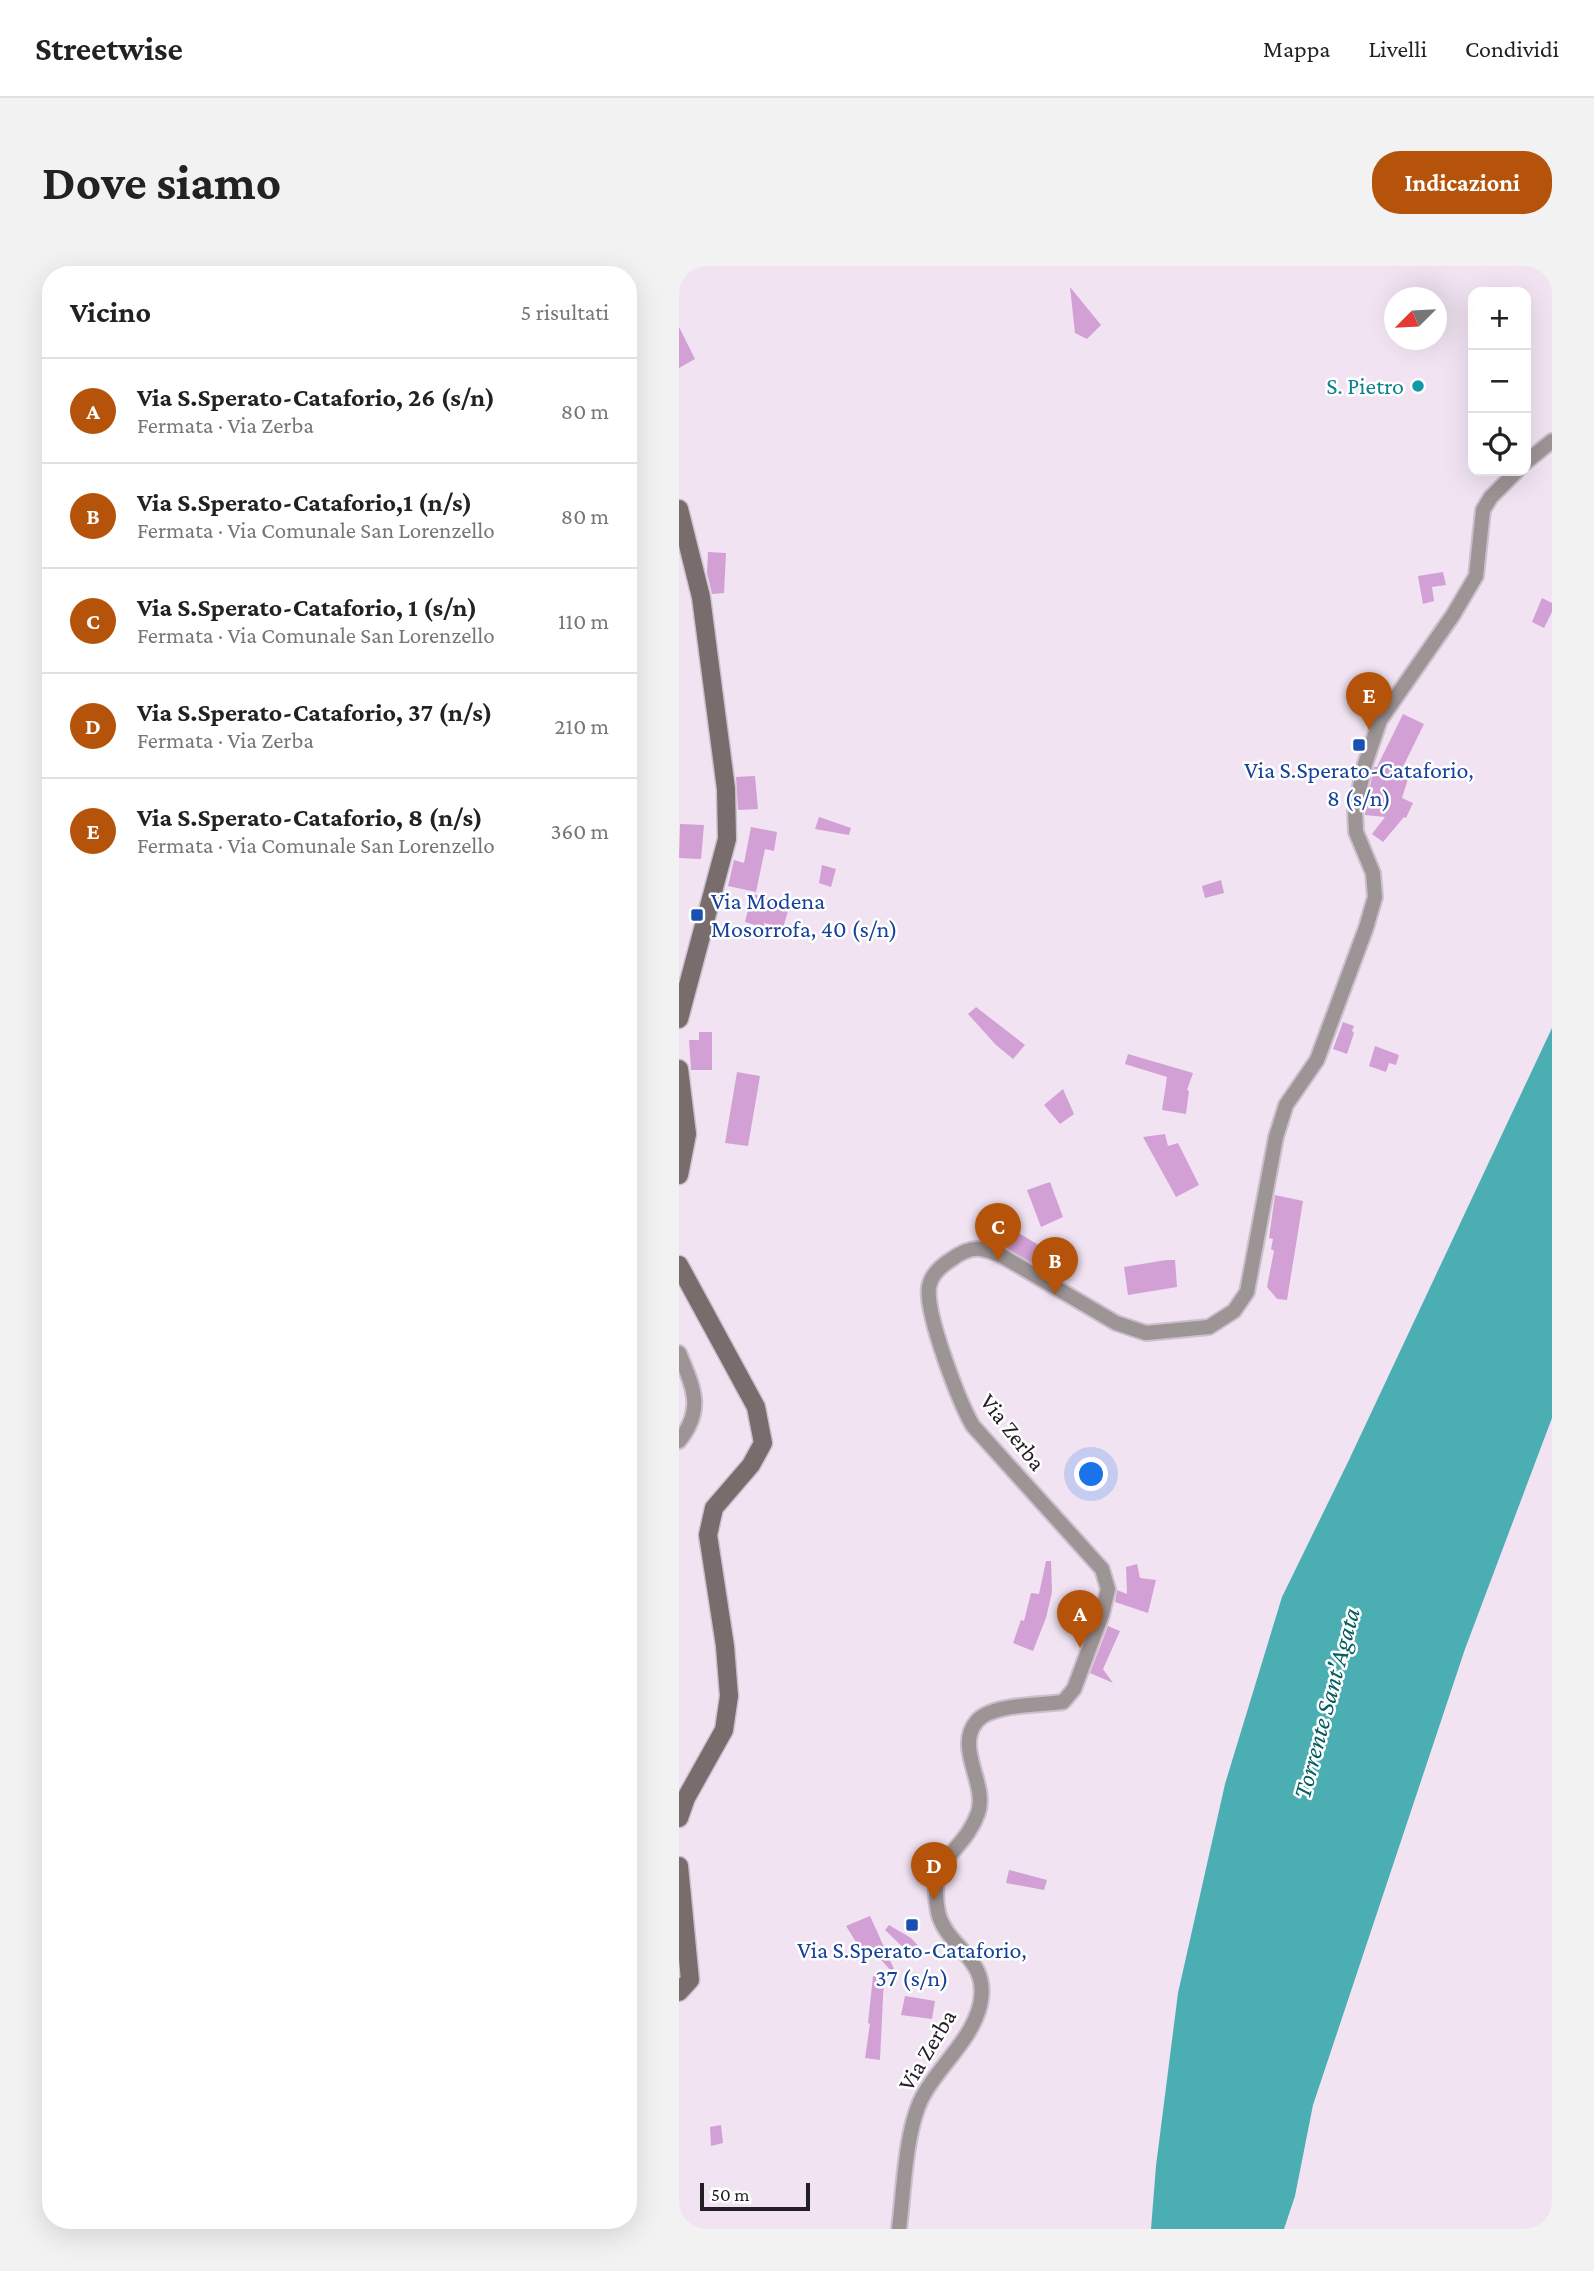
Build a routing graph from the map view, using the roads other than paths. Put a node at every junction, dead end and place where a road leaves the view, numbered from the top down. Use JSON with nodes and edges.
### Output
{"nodes":[{"id":1,"x":1552,"y":442,"type":"edge"},
{"id":2,"x":1531,"y":458,"type":"edge"},
{"id":3,"x":1512,"y":476,"type":"edge"},
{"id":4,"x":679,"y":509,"type":"edge"},
{"id":5,"x":679,"y":1019,"type":"edge"},
{"id":6,"x":679,"y":1075,"type":"edge"},
{"id":7,"x":680,"y":1164,"type":"edge"},
{"id":8,"x":679,"y":1265,"type":"edge"},
{"id":9,"x":679,"y":1353,"type":"edge"},
{"id":10,"x":679,"y":1441,"type":"edge"},
{"id":11,"x":679,"y":1818,"type":"edge"},
{"id":12,"x":679,"y":1866,"type":"edge"},
{"id":13,"x":679,"y":1992,"type":"edge"},
{"id":14,"x":899,"y":2229,"type":"edge"}],
"edges":[{"from":1,"to":2,"type":"street"},
{"from":3,"to":14,"type":"street","name":"Via Zerba"},
{"from":4,"to":5,"type":"street"},
{"from":6,"to":7,"type":"street"},
{"from":8,"to":11,"type":"street"},
{"from":9,"to":10,"type":"street"},
{"from":12,"to":13,"type":"street"}]}
